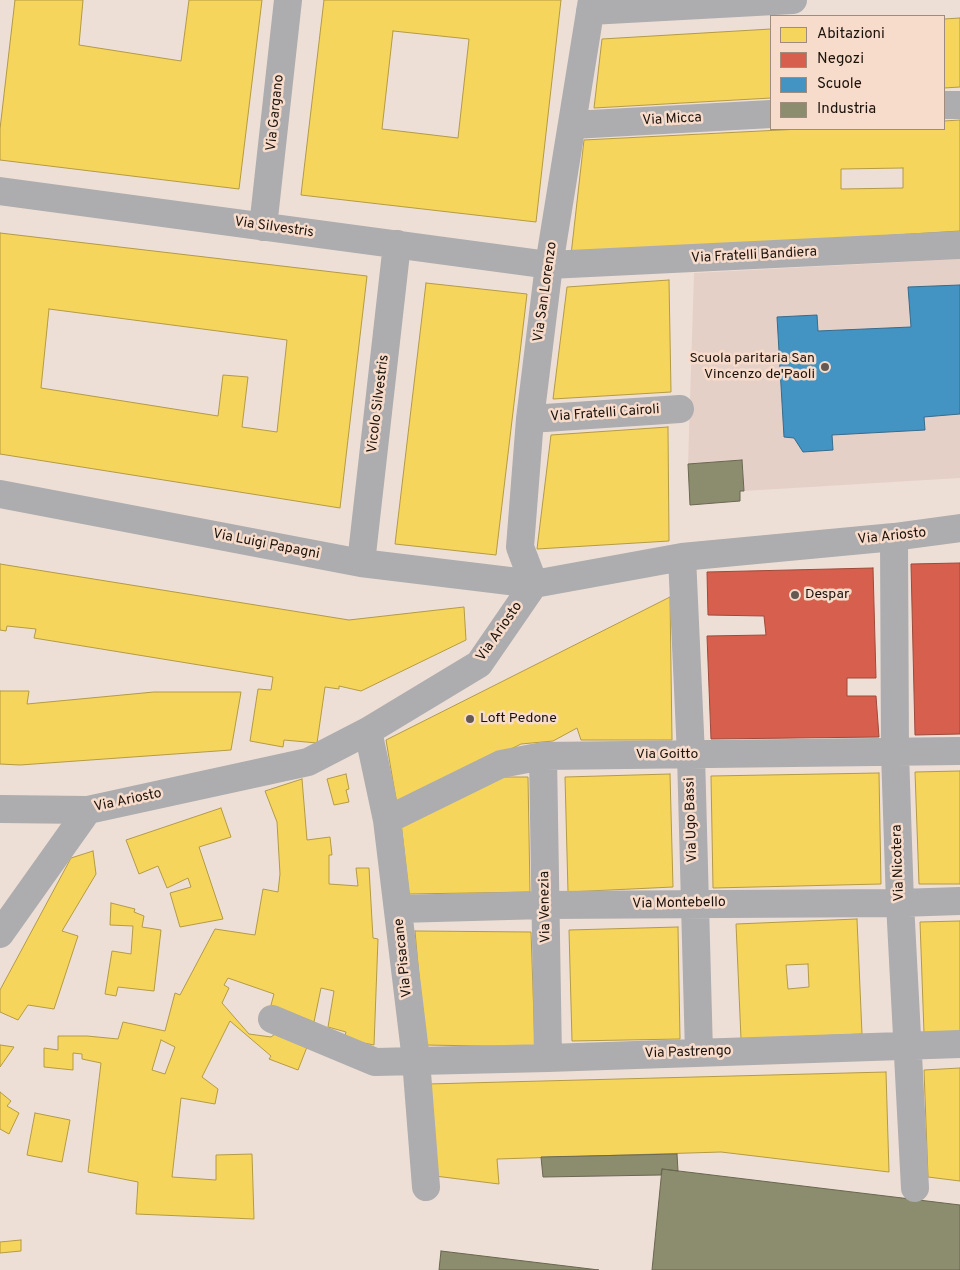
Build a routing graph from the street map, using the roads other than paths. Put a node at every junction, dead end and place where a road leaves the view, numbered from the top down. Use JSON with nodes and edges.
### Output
{"nodes":[{"id":1,"x":288,"y":0,"type":"edge"},
{"id":2,"x":794,"y":0,"type":"edge"},
{"id":3,"x":762,"y":1,"type":"edge"},
{"id":4,"x":591,"y":6,"type":"edge"},
{"id":5,"x":960,"y":104,"type":"edge"},
{"id":6,"x":945,"y":105,"type":"edge"},
{"id":7,"x":770,"y":114,"type":"edge"},
{"id":8,"x":573,"y":125,"type":"junction"},
{"id":9,"x":0,"y":191,"type":"edge"},
{"id":10,"x":263,"y":227,"type":"junction"},
{"id":11,"x":397,"y":244,"type":"junction"},
{"id":12,"x":960,"y":245,"type":"edge"},
{"id":13,"x":549,"y":265,"type":"junction"},
{"id":14,"x":680,"y":409,"type":"dead end"},
{"id":15,"x":530,"y":419,"type":"junction"},
{"id":16,"x":0,"y":494,"type":"edge"},
{"id":17,"x":960,"y":528,"type":"edge"},
{"id":18,"x":894,"y":537,"type":"junction"},
{"id":19,"x":682,"y":557,"type":"junction"},
{"id":20,"x":361,"y":563,"type":"junction"},
{"id":21,"x":534,"y":584,"type":"junction"},
{"id":22,"x":368,"y":731,"type":"junction"},
{"id":23,"x":895,"y":752,"type":"junction"},
{"id":24,"x":960,"y":752,"type":"edge"},
{"id":25,"x":690,"y":755,"type":"junction"},
{"id":26,"x":543,"y":756,"type":"junction"},
{"id":27,"x":0,"y":810,"type":"edge"},
{"id":28,"x":88,"y":810,"type":"junction"},
{"id":29,"x":387,"y":820,"type":"junction"},
{"id":30,"x":960,"y":901,"type":"edge"},
{"id":31,"x":900,"y":903,"type":"junction"},
{"id":32,"x":695,"y":904,"type":"junction"},
{"id":33,"x":545,"y":906,"type":"junction"},
{"id":34,"x":399,"y":909,"type":"junction"},
{"id":35,"x":0,"y":934,"type":"edge"},
{"id":36,"x":272,"y":1019,"type":"dead end"},
{"id":37,"x":960,"y":1044,"type":"edge"},
{"id":38,"x":908,"y":1046,"type":"junction"},
{"id":39,"x":698,"y":1053,"type":"junction"},
{"id":40,"x":548,"y":1058,"type":"junction"},
{"id":41,"x":416,"y":1060,"type":"junction"},
{"id":42,"x":426,"y":1187,"type":"dead end"},
{"id":43,"x":915,"y":1188,"type":"dead end"}],
"edges":[{"from":1,"to":10,"type":"street","name":"Via Gargano"},
{"from":2,"to":3,"type":"street"},
{"from":3,"to":4,"type":"street"},
{"from":4,"to":8,"type":"street","name":"Via San Lorenzo"},
{"from":5,"to":6,"type":"street"},
{"from":7,"to":8,"type":"street","name":"Via Micca"},
{"from":8,"to":13,"type":"street","name":"Via San Lorenzo"},
{"from":9,"to":10,"type":"street","name":"Via Silvestris"},
{"from":10,"to":11,"type":"street","name":"Via Silvestris"},
{"from":11,"to":13,"type":"street","name":"Via Silvestris"},
{"from":11,"to":20,"type":"street","name":"Vicolo Silvestris"},
{"from":12,"to":13,"type":"street","name":"Via Fratelli Bandiera"},
{"from":13,"to":15,"type":"street","name":"Via San Lorenzo"},
{"from":14,"to":15,"type":"street","name":"Via Fratelli Cairoli"},
{"from":15,"to":21,"type":"street","name":"Via San Lorenzo"},
{"from":16,"to":20,"type":"street","name":"Via Luigi Papagni"},
{"from":17,"to":18,"type":"street","name":"Via Ariosto"},
{"from":18,"to":19,"type":"street","name":"Via Ariosto"},
{"from":18,"to":23,"type":"street","name":"Via Nicotera"},
{"from":19,"to":21,"type":"street","name":"Via Ariosto"},
{"from":19,"to":25,"type":"street","name":"Via Ugo Bassi"},
{"from":20,"to":21,"type":"street","name":"Via Luigi Papagni"},
{"from":21,"to":22,"type":"street","name":"Via Ariosto"},
{"from":22,"to":28,"type":"street","name":"Via Ariosto"},
{"from":22,"to":29,"type":"street","name":"Via Pisacane"},
{"from":23,"to":24,"type":"street","name":"Via Goitto"},
{"from":23,"to":25,"type":"street","name":"Via Goitto"},
{"from":23,"to":31,"type":"street","name":"Via Nicotera"},
{"from":25,"to":26,"type":"street","name":"Via Goitto"},
{"from":25,"to":32,"type":"street","name":"Via Ugo Bassi"},
{"from":26,"to":29,"type":"street","name":"Via Goitto"},
{"from":26,"to":33,"type":"street","name":"Via Venezia"},
{"from":27,"to":28,"type":"street","name":"Via Ariosto"},
{"from":28,"to":35,"type":"street"},
{"from":29,"to":34,"type":"street","name":"Via Pisacane"},
{"from":30,"to":31,"type":"street","name":"Via Montebello"},
{"from":31,"to":32,"type":"street","name":"Via Montebello"},
{"from":31,"to":38,"type":"street","name":"Via Nicotera"},
{"from":32,"to":33,"type":"street","name":"Via Montebello"},
{"from":32,"to":39,"type":"street","name":"Via Ugo Bassi"},
{"from":33,"to":34,"type":"street","name":"Via Montebello"},
{"from":33,"to":40,"type":"street","name":"Via Venezia"},
{"from":34,"to":41,"type":"street","name":"Via Pisacane"},
{"from":36,"to":41,"type":"street","name":"Via Pastrengo"},
{"from":37,"to":38,"type":"street","name":"Via Pastrengo"},
{"from":38,"to":39,"type":"street","name":"Via Pastrengo"},
{"from":38,"to":43,"type":"street","name":"Via Nicotera"},
{"from":39,"to":40,"type":"street","name":"Via Pastrengo"},
{"from":40,"to":41,"type":"street","name":"Via Pastrengo"},
{"from":41,"to":42,"type":"street","name":"Via Pisacane"}]}
